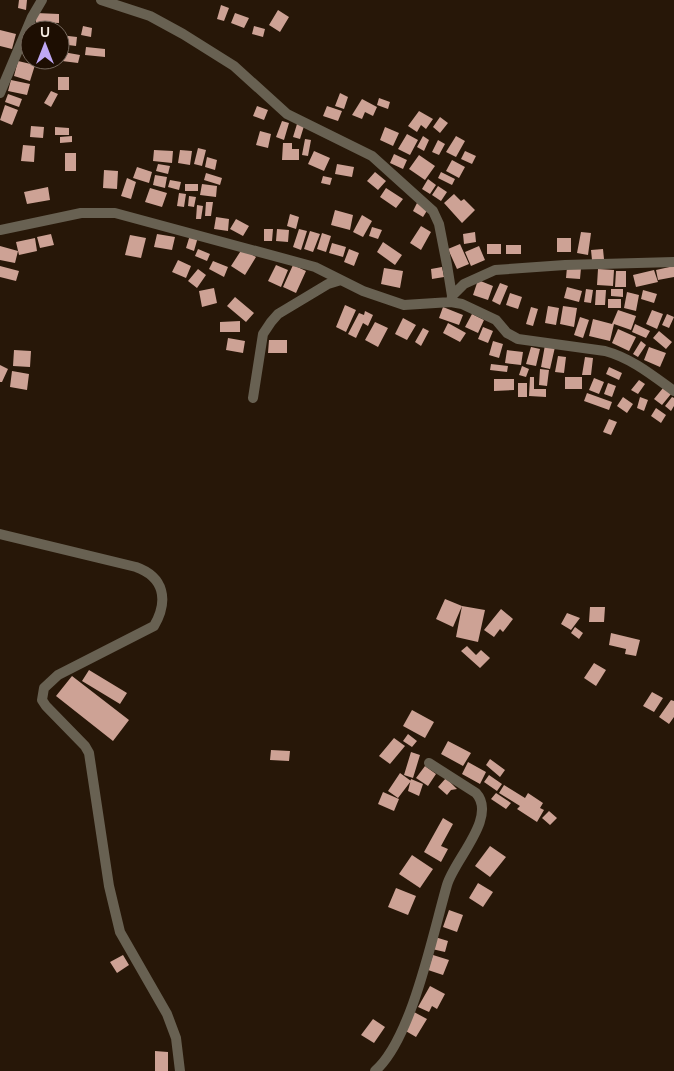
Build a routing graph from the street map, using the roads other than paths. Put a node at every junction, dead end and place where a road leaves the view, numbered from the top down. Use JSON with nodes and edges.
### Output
{"nodes":[{"id":1,"x":42,"y":0,"type":"edge"},
{"id":2,"x":101,"y":0,"type":"edge"},
{"id":3,"x":0,"y":93,"type":"edge"},
{"id":4,"x":0,"y":230,"type":"edge"},
{"id":5,"x":674,"y":262,"type":"edge"},
{"id":6,"x":341,"y":280,"type":"junction"},
{"id":7,"x":452,"y":299,"type":"junction"},
{"id":8,"x":674,"y":391,"type":"edge"},
{"id":9,"x":253,"y":398,"type":"dead end"},
{"id":10,"x":0,"y":534,"type":"edge"},
{"id":11,"x":430,"y":763,"type":"dead end"},
{"id":12,"x":180,"y":1071,"type":"edge"},
{"id":13,"x":375,"y":1071,"type":"edge"}],
"edges":[{"from":1,"to":3,"type":"street"},
{"from":2,"to":7,"type":"street"},
{"from":4,"to":6,"type":"street"},
{"from":5,"to":7,"type":"street"},
{"from":6,"to":7,"type":"street"},
{"from":6,"to":9,"type":"street"},
{"from":7,"to":8,"type":"street"},
{"from":10,"to":12,"type":"street"},
{"from":11,"to":13,"type":"street"}]}
